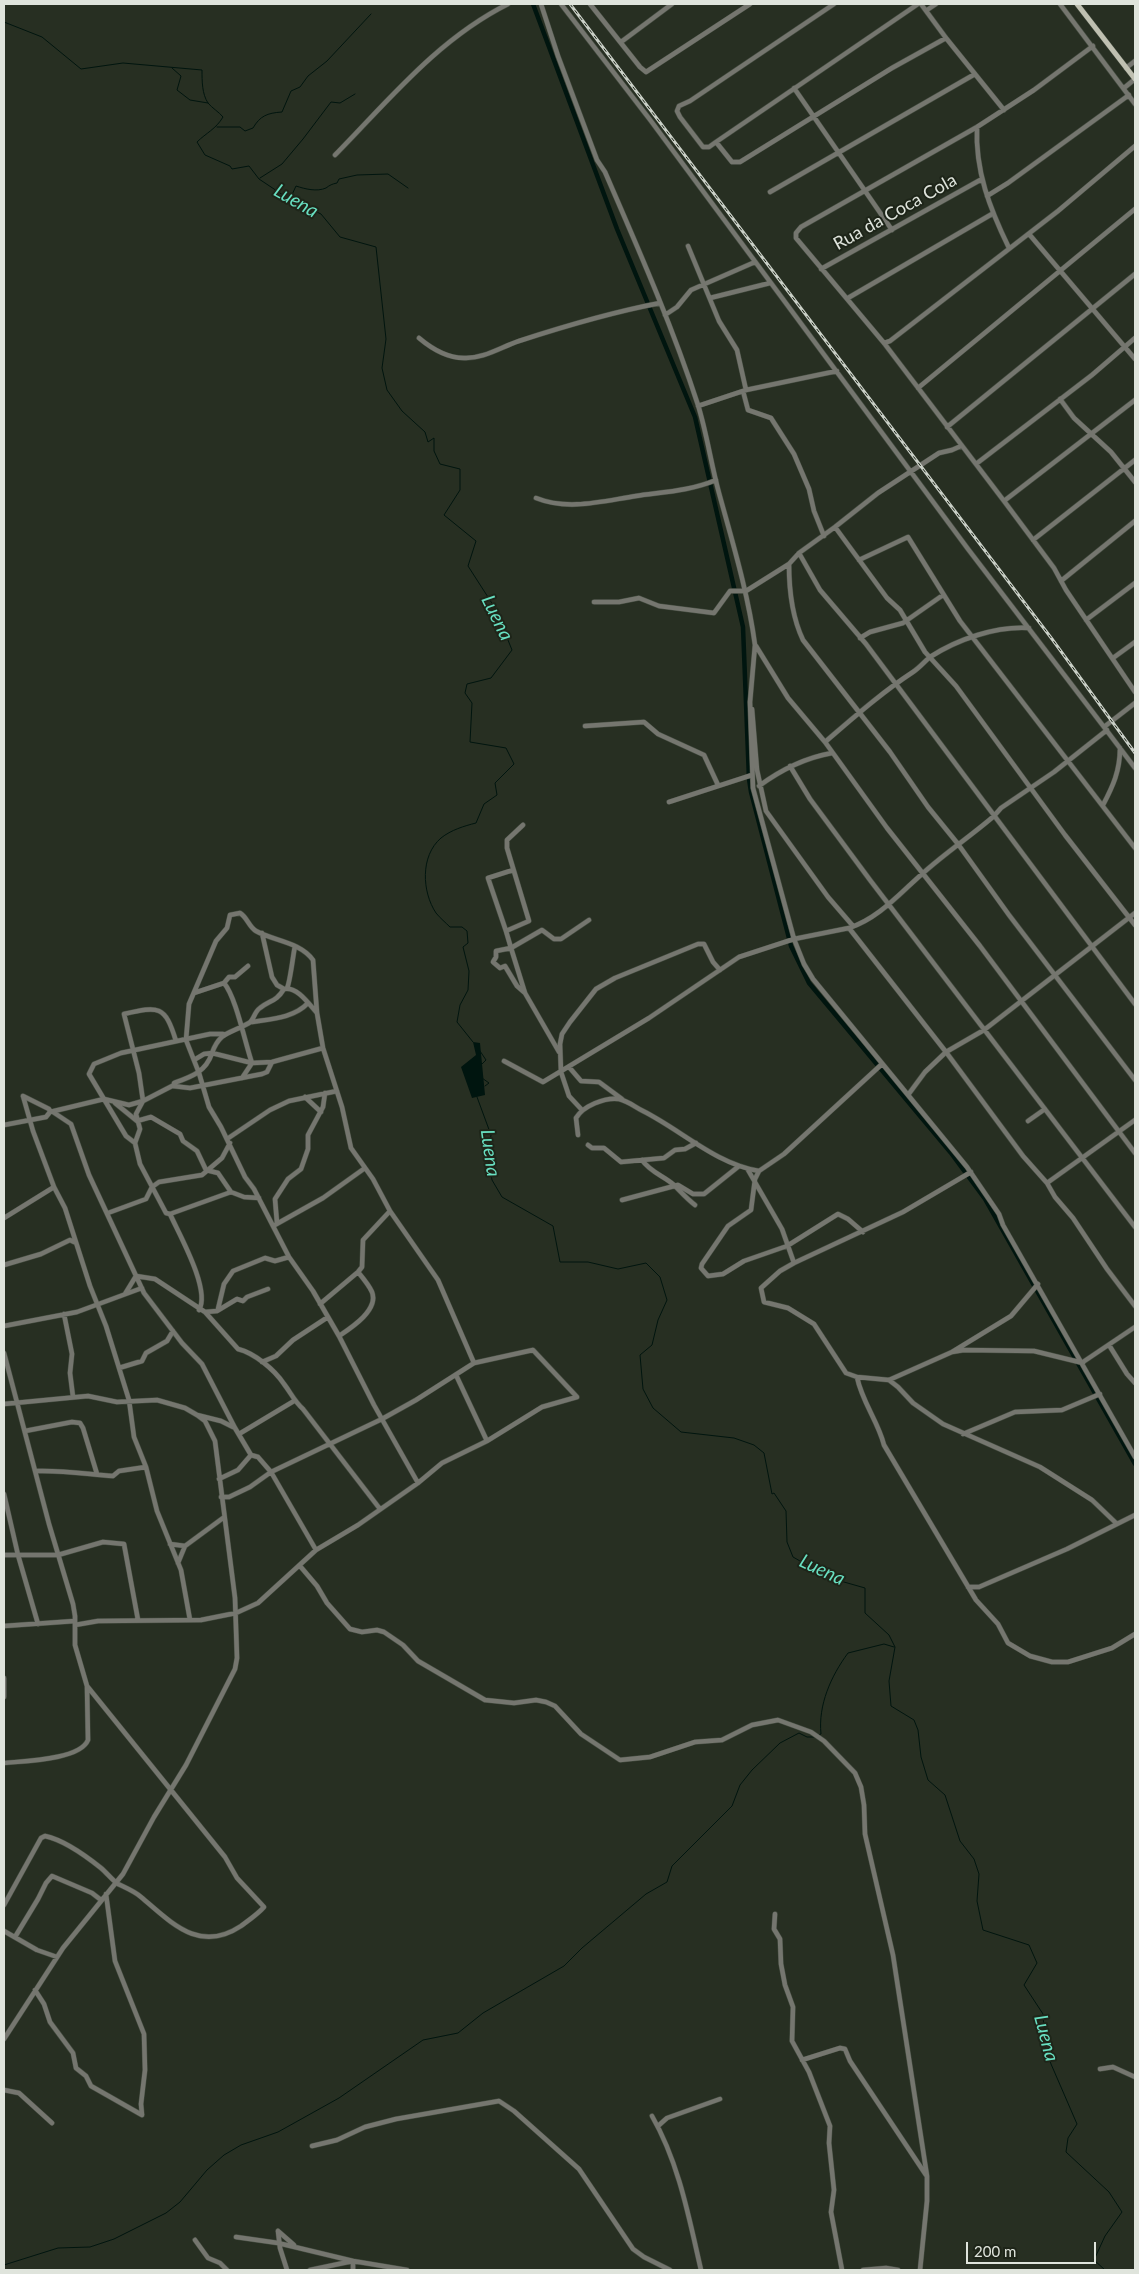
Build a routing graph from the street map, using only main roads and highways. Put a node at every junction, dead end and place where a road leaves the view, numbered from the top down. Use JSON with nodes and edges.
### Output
{"nodes":[{"id":1,"x":1078,"y":4,"type":"edge"},
{"id":2,"x":1135,"y":79,"type":"edge"}],
"edges":[{"from":1,"to":2,"type":"main road"}]}
